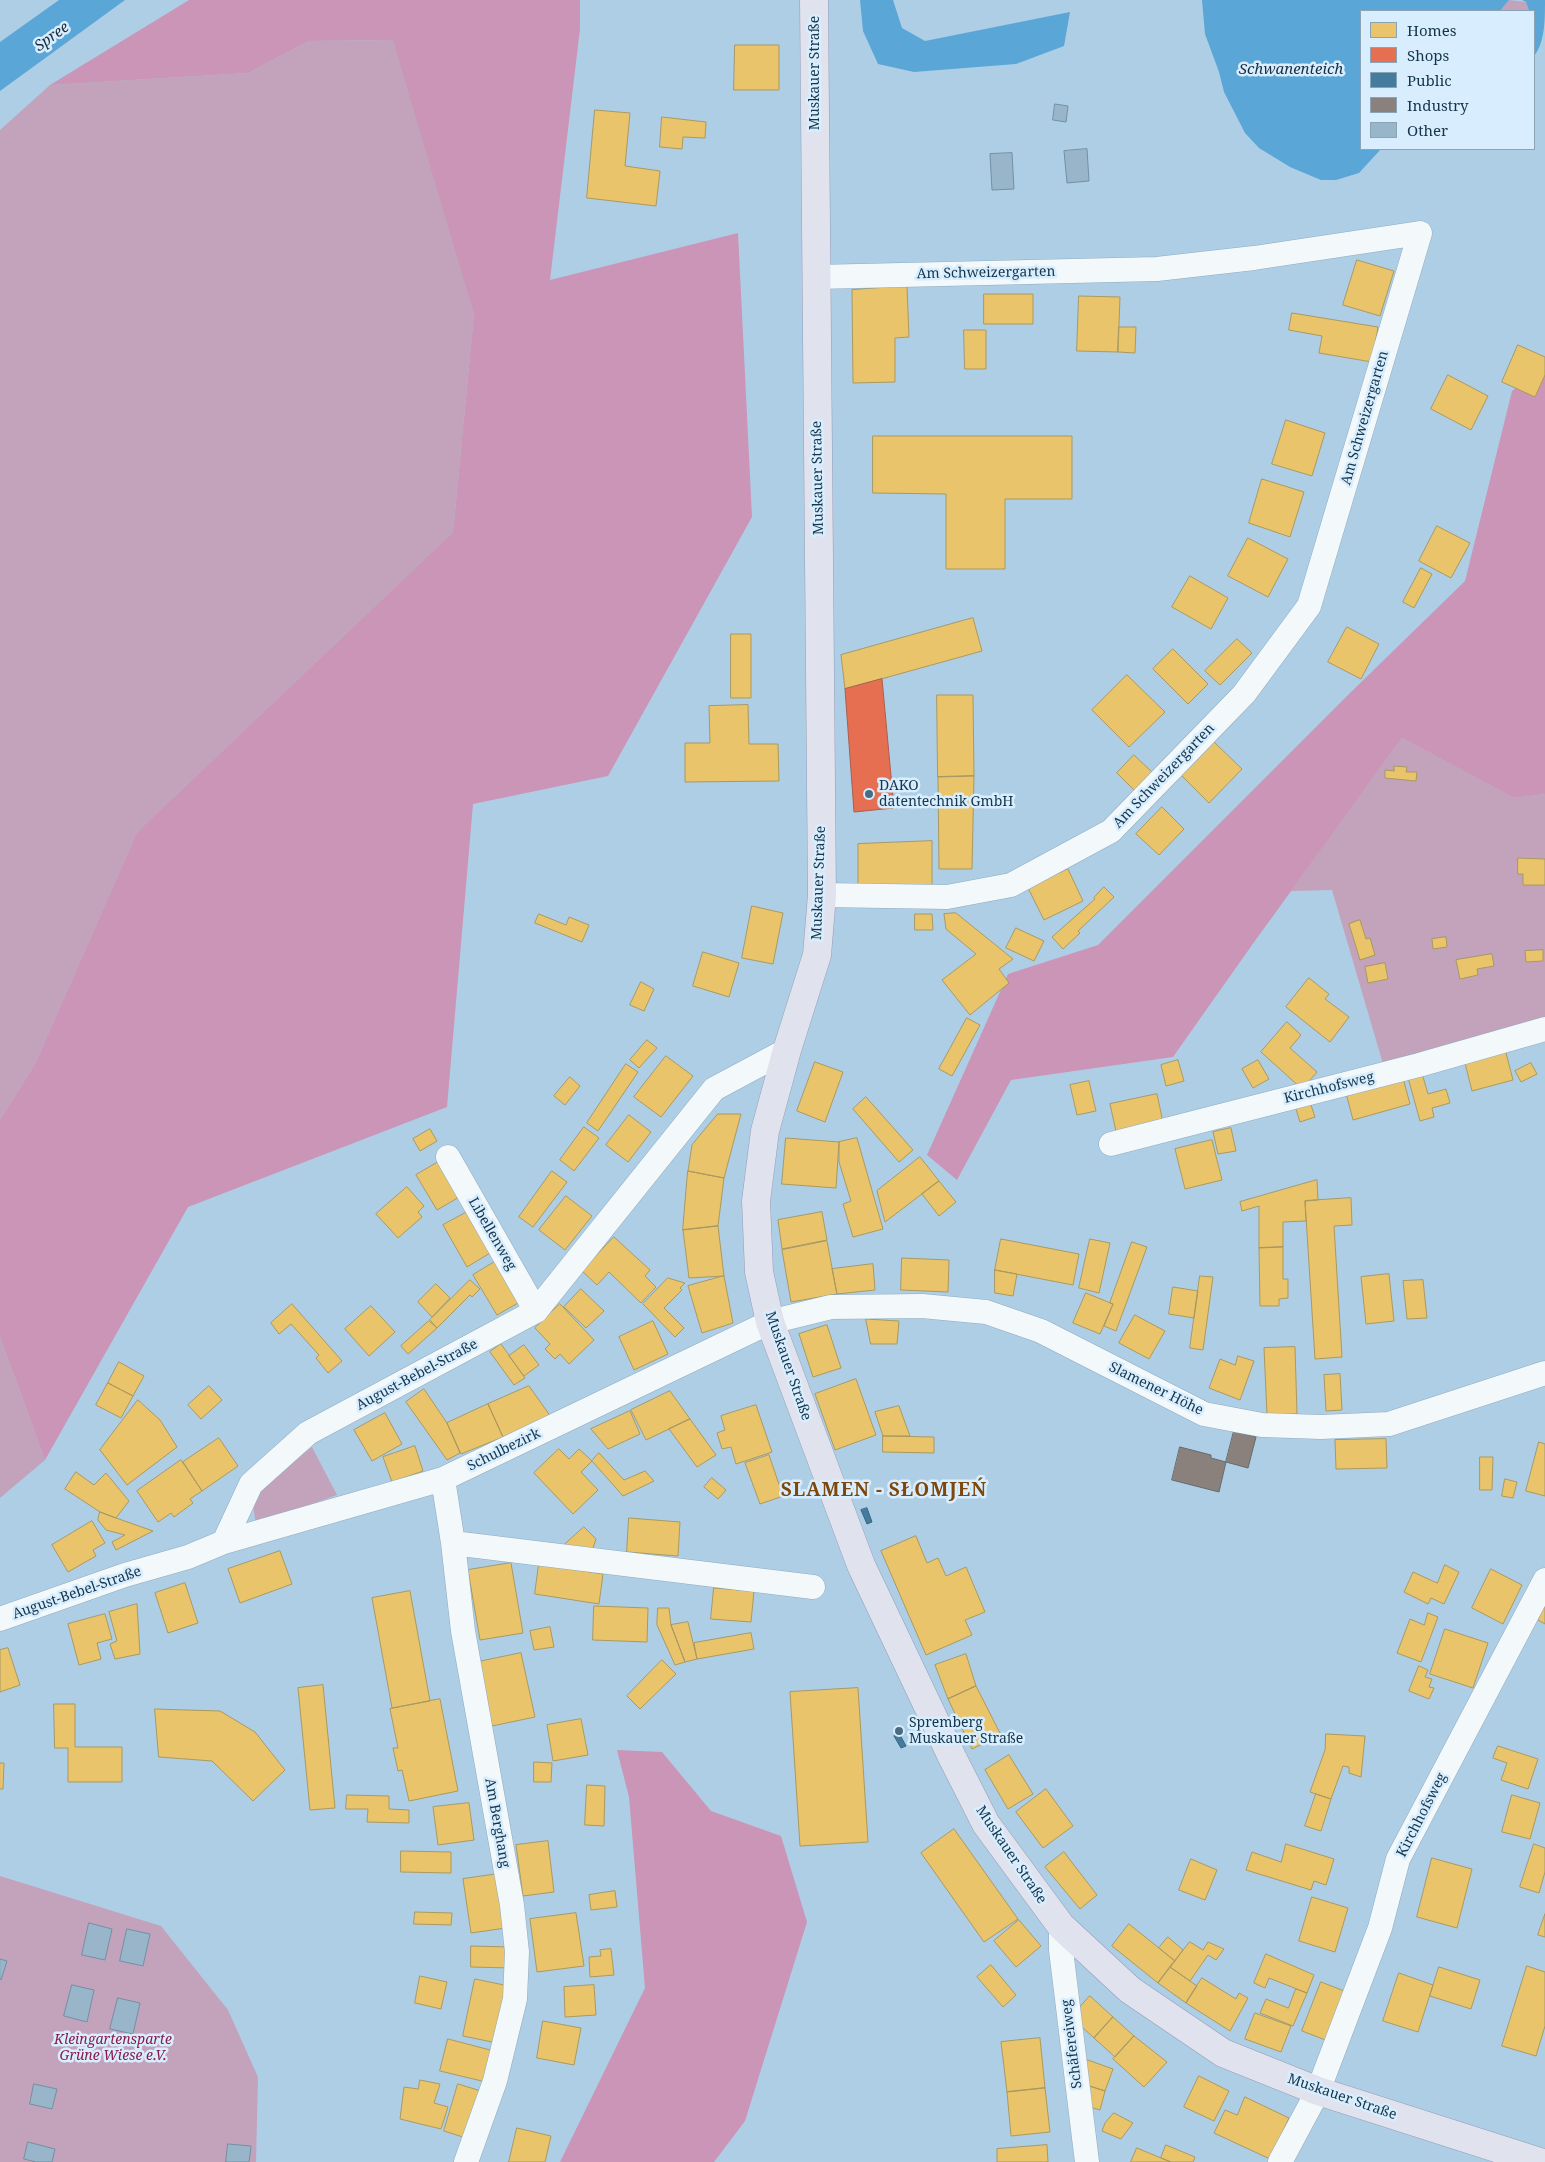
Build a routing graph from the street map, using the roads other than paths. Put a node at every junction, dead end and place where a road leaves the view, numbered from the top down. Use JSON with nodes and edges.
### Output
{"nodes":[{"id":1,"x":814,"y":0,"type":"edge"},
{"id":2,"x":816,"y":277,"type":"junction"},
{"id":3,"x":822,"y":895,"type":"junction"},
{"id":4,"x":1545,"y":1029,"type":"edge"},
{"id":5,"x":787,"y":1050,"type":"junction"},
{"id":6,"x":1111,"y":1144,"type":"dead end"},
{"id":7,"x":448,"y":1157,"type":"dead end"},
{"id":8,"x":536,"y":1311,"type":"junction"},
{"id":9,"x":770,"y":1322,"type":"junction"},
{"id":10,"x":1545,"y":1373,"type":"edge"},
{"id":11,"x":443,"y":1479,"type":"junction"},
{"id":12,"x":224,"y":1542,"type":"junction"},
{"id":13,"x":453,"y":1543,"type":"junction"},
{"id":14,"x":1545,"y":1580,"type":"edge"},
{"id":15,"x":813,"y":1587,"type":"dead end"},
{"id":16,"x":0,"y":1619,"type":"edge"},
{"id":17,"x":1061,"y":1926,"type":"junction"},
{"id":18,"x":1318,"y":2091,"type":"junction"},
{"id":19,"x":466,"y":2162,"type":"edge"},
{"id":20,"x":1087,"y":2162,"type":"edge"},
{"id":21,"x":1280,"y":2162,"type":"edge"},
{"id":22,"x":1540,"y":2162,"type":"edge"}],
"edges":[{"from":1,"to":2,"type":"main road","name":"Muskauer Straße"},
{"from":2,"to":3,"type":"main road","name":"Muskauer Straße"},
{"from":2,"to":3,"type":"street","name":"Am Schweizergarten"},
{"from":3,"to":5,"type":"main road","name":"Muskauer Straße"},
{"from":4,"to":6,"type":"street","name":"Kirchhofsweg"},
{"from":5,"to":8,"type":"street","name":"August-Bebel-Straße"},
{"from":5,"to":9,"type":"main road","name":"Muskauer Straße"},
{"from":7,"to":8,"type":"street","name":"Libellenweg"},
{"from":8,"to":12,"type":"street","name":"August-Bebel-Straße"},
{"from":9,"to":10,"type":"street","name":"Slamener Höhe"},
{"from":9,"to":11,"type":"street","name":"Schulbezirk"},
{"from":9,"to":17,"type":"main road","name":"Muskauer Straße"},
{"from":11,"to":12,"type":"street","name":"Schulbezirk"},
{"from":11,"to":13,"type":"street","name":"Am Berghang"},
{"from":12,"to":16,"type":"street","name":"August-Bebel-Straße"},
{"from":13,"to":15,"type":"street"},
{"from":13,"to":19,"type":"street","name":"Am Berghang"},
{"from":14,"to":18,"type":"street","name":"Kirchhofsweg"},
{"from":17,"to":18,"type":"main road","name":"Muskauer Straße"},
{"from":17,"to":20,"type":"street","name":"Schäfereiweg"},
{"from":18,"to":21,"type":"street"},
{"from":18,"to":22,"type":"main road","name":"Muskauer Straße"}]}
